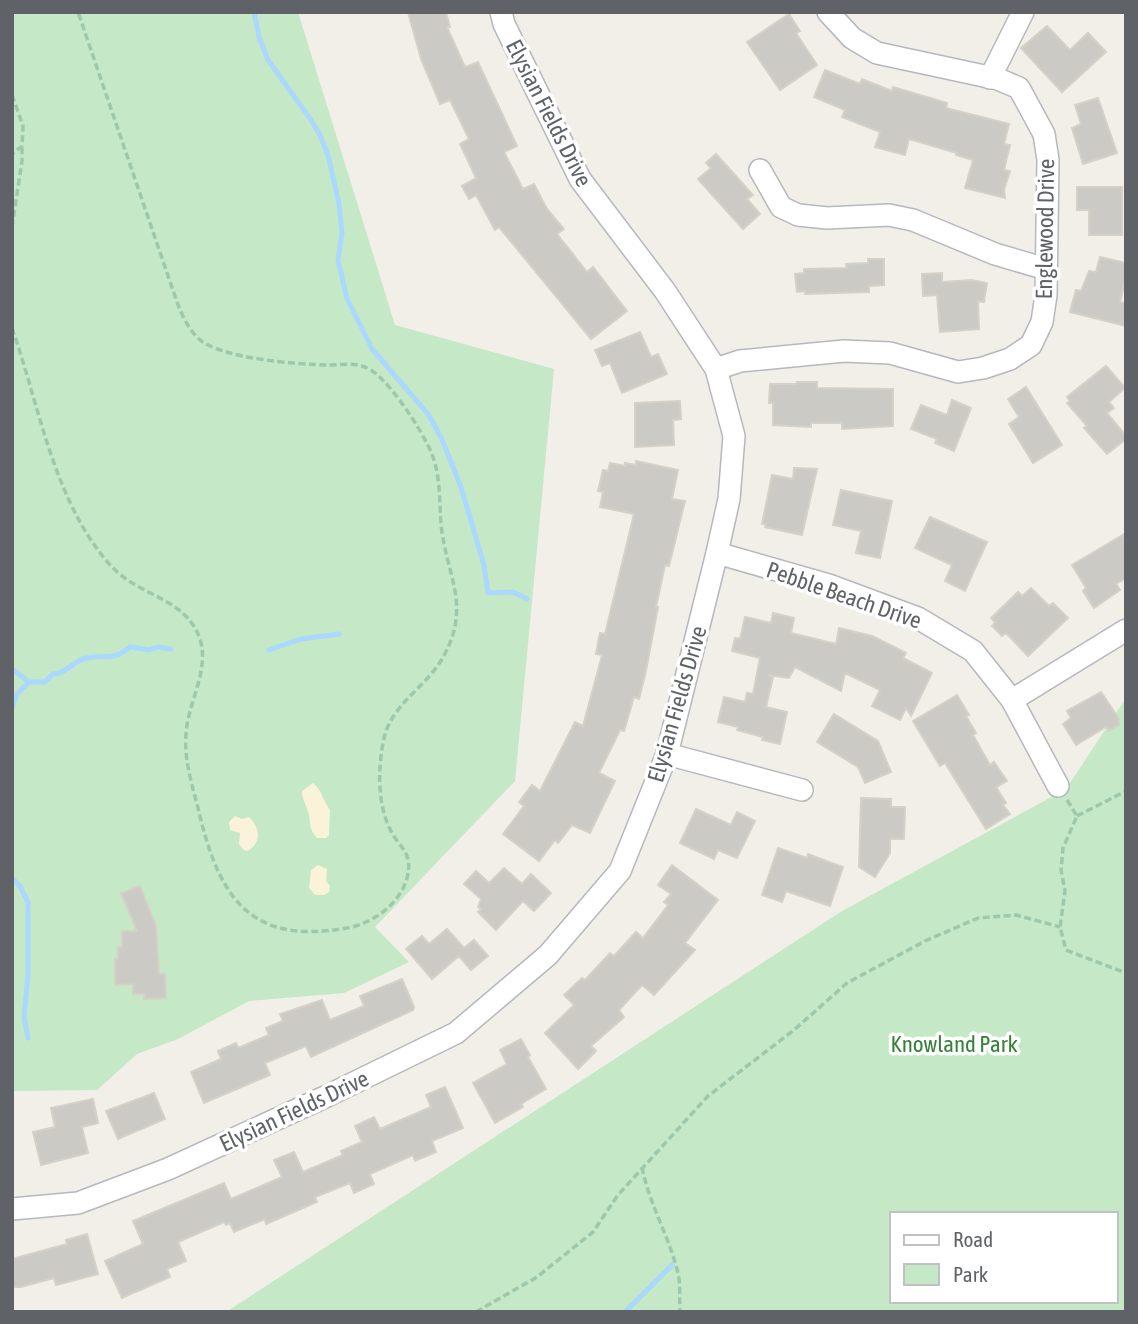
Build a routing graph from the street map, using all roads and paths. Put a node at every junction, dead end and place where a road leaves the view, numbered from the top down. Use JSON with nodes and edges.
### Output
{"nodes":[{"id":1,"x":78,"y":12,"type":"edge"},
{"id":2,"x":501,"y":12,"type":"edge"},
{"id":3,"x":828,"y":12,"type":"edge"},
{"id":4,"x":1023,"y":12,"type":"edge"},
{"id":5,"x":990,"y":78,"type":"junction"},
{"id":6,"x":12,"y":94,"type":"edge"},
{"id":7,"x":22,"y":146,"type":"junction"},
{"id":8,"x":12,"y":154,"type":"edge"},
{"id":9,"x":760,"y":170,"type":"dead end"},
{"id":10,"x":12,"y":227,"type":"edge"},
{"id":11,"x":1046,"y":269,"type":"junction"},
{"id":12,"x":12,"y":328,"type":"edge"},
{"id":13,"x":716,"y":369,"type":"junction"},
{"id":14,"x":717,"y":553,"type":"junction"},
{"id":15,"x":1126,"y":630,"type":"edge"},
{"id":16,"x":1012,"y":700,"type":"junction"},
{"id":17,"x":667,"y":754,"type":"junction"},
{"id":18,"x":1058,"y":786,"type":"joint"},
{"id":19,"x":802,"y":790,"type":"dead end"},
{"id":20,"x":1126,"y":791,"type":"edge"},
{"id":21,"x":1077,"y":816,"type":"junction"},
{"id":22,"x":1060,"y":928,"type":"junction"},
{"id":23,"x":1126,"y":973,"type":"edge"},
{"id":24,"x":642,"y":1167,"type":"junction"},
{"id":25,"x":12,"y":1209,"type":"edge"},
{"id":26,"x":476,"y":1312,"type":"edge"},
{"id":27,"x":680,"y":1312,"type":"edge"}],
"edges":[{"from":1,"to":12,"type":"path"},
{"from":2,"to":13,"type":"street","name":"Elysian Fields Drive"},
{"from":3,"to":5,"type":"street","name":"Englewood Drive"},
{"from":4,"to":5,"type":"street"},
{"from":5,"to":11,"type":"street","name":"Englewood Drive"},
{"from":6,"to":7,"type":"path"},
{"from":7,"to":8,"type":"path"},
{"from":7,"to":10,"type":"path"},
{"from":9,"to":11,"type":"street"},
{"from":11,"to":13,"type":"street","name":"Englewood Drive"},
{"from":13,"to":14,"type":"street","name":"Elysian Fields Drive"},
{"from":14,"to":16,"type":"street","name":"Pebble Beach Drive"},
{"from":14,"to":17,"type":"street","name":"Elysian Fields Drive"},
{"from":15,"to":16,"type":"street"},
{"from":16,"to":18,"type":"street","name":"Pebble Beach Drive"},
{"from":17,"to":19,"type":"street"},
{"from":17,"to":25,"type":"street","name":"Elysian Fields Drive"},
{"from":18,"to":21,"type":"path"},
{"from":20,"to":21,"type":"path"},
{"from":21,"to":22,"type":"path"},
{"from":22,"to":23,"type":"path"},
{"from":22,"to":24,"type":"path"},
{"from":24,"to":26,"type":"path"},
{"from":24,"to":27,"type":"path"}]}
